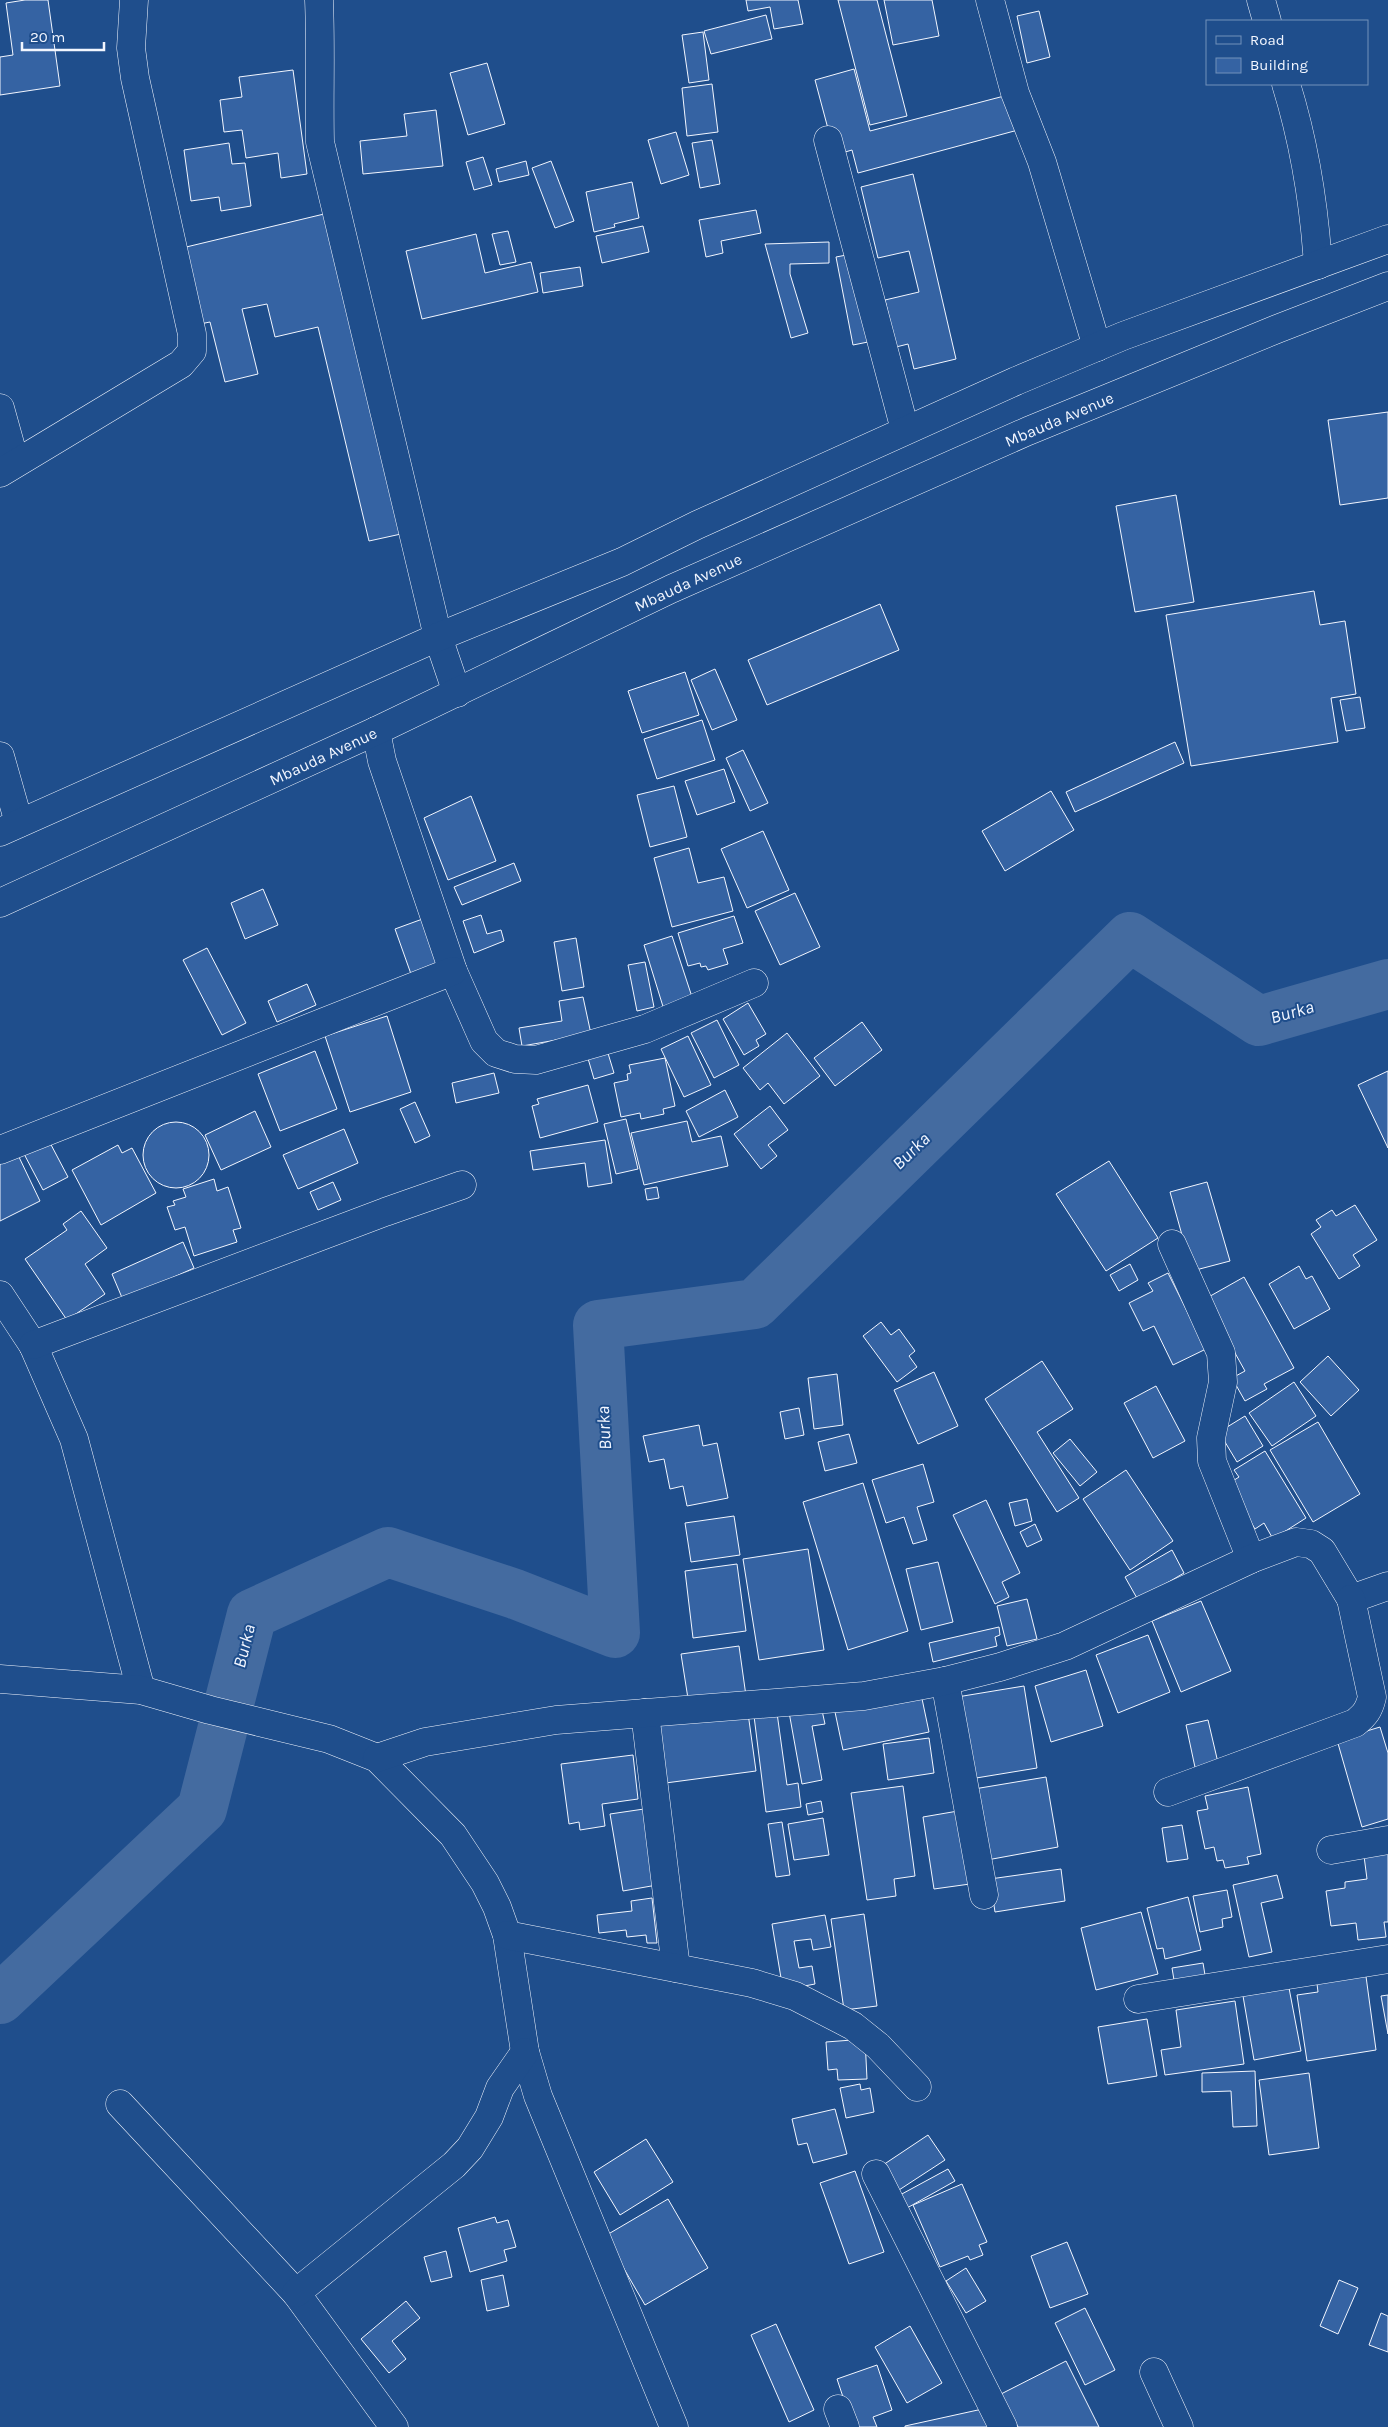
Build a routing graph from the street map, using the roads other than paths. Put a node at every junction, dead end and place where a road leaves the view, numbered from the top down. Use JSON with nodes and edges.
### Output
{"nodes":[{"id":1,"x":134,"y":0,"type":"edge"},
{"id":2,"x":319,"y":0,"type":"edge"},
{"id":3,"x":990,"y":0,"type":"edge"},
{"id":4,"x":1261,"y":0,"type":"edge"},
{"id":5,"x":1267,"y":20,"type":"edge"},
{"id":6,"x":1286,"y":85,"type":"edge"},
{"id":7,"x":828,"y":140,"type":"dead end"},
{"id":8,"x":1388,"y":239,"type":"edge"},
{"id":9,"x":1318,"y":265,"type":"junction"},
{"id":10,"x":1388,"y":286,"type":"edge"},
{"id":11,"x":1097,"y":347,"type":"junction"},
{"id":12,"x":0,"y":408,"type":"edge"},
{"id":13,"x":905,"y":430,"type":"junction"},
{"id":14,"x":8,"y":468,"type":"edge"},
{"id":15,"x":438,"y":637,"type":"junction"},
{"id":16,"x":457,"y":693,"type":"junction"},
{"id":17,"x":376,"y":731,"type":"junction"},
{"id":18,"x":0,"y":756,"type":"edge"},
{"id":19,"x":10,"y":827,"type":"edge"},
{"id":20,"x":0,"y":903,"type":"edge"},
{"id":21,"x":453,"y":971,"type":"junction"},
{"id":22,"x":754,"y":983,"type":"dead end"},
{"id":23,"x":0,"y":1150,"type":"edge"},
{"id":24,"x":462,"y":1185,"type":"dead end"},
{"id":25,"x":1172,"y":1244,"type":"dead end"},
{"id":26,"x":0,"y":1295,"type":"edge"},
{"id":27,"x":33,"y":1345,"type":"junction"},
{"id":28,"x":1250,"y":1559,"type":"junction"},
{"id":29,"x":1388,"y":1586,"type":"edge"},
{"id":30,"x":1351,"y":1598,"type":"junction"},
{"id":31,"x":0,"y":1679,"type":"edge"},
{"id":32,"x":945,"y":1681,"type":"junction"},
{"id":33,"x":141,"y":1690,"type":"junction"},
{"id":34,"x":645,"y":1713,"type":"junction"},
{"id":35,"x":377,"y":1758,"type":"junction"},
{"id":36,"x":1168,"y":1792,"type":"dead end"},
{"id":37,"x":1388,"y":1840,"type":"edge"},
{"id":38,"x":1331,"y":1850,"type":"dead end"},
{"id":39,"x":984,"y":1895,"type":"dead end"},
{"id":40,"x":507,"y":1935,"type":"junction"},
{"id":41,"x":1388,"y":1958,"type":"edge"},
{"id":42,"x":676,"y":1968,"type":"junction"},
{"id":43,"x":1138,"y":1999,"type":"dead end"},
{"id":44,"x":525,"y":2052,"type":"junction"},
{"id":45,"x":917,"y":2086,"type":"dead end"},
{"id":46,"x":120,"y":2104,"type":"dead end"},
{"id":47,"x":876,"y":2174,"type":"dead end"},
{"id":48,"x":296,"y":2293,"type":"junction"},
{"id":49,"x":1154,"y":2372,"type":"dead end"},
{"id":50,"x":394,"y":2427,"type":"edge"},
{"id":51,"x":674,"y":2427,"type":"edge"},
{"id":52,"x":1003,"y":2427,"type":"edge"},
{"id":53,"x":1178,"y":2427,"type":"edge"}],
"edges":[{"from":1,"to":14,"type":"street"},
{"from":2,"to":15,"type":"street"},
{"from":3,"to":11,"type":"street"},
{"from":4,"to":5,"type":"street"},
{"from":6,"to":9,"type":"street"},
{"from":7,"to":13,"type":"street"},
{"from":8,"to":9,"type":"street"},
{"from":9,"to":11,"type":"street"},
{"from":10,"to":16,"type":"street","name":"Mbauda Avenue"},
{"from":11,"to":13,"type":"street"},
{"from":12,"to":14,"type":"street"},
{"from":13,"to":15,"type":"street"},
{"from":15,"to":16,"type":"street"},
{"from":15,"to":19,"type":"street"},
{"from":16,"to":17,"type":"street","name":"Mbauda Avenue"},
{"from":17,"to":20,"type":"street","name":"Mbauda Avenue"},
{"from":17,"to":21,"type":"street"},
{"from":18,"to":19,"type":"street"},
{"from":21,"to":22,"type":"street"},
{"from":21,"to":23,"type":"street"},
{"from":24,"to":27,"type":"street"},
{"from":25,"to":28,"type":"street"},
{"from":26,"to":27,"type":"street"},
{"from":27,"to":33,"type":"street"},
{"from":28,"to":30,"type":"street"},
{"from":28,"to":32,"type":"street"},
{"from":29,"to":30,"type":"street"},
{"from":30,"to":36,"type":"street"},
{"from":31,"to":33,"type":"street"},
{"from":32,"to":34,"type":"street"},
{"from":32,"to":39,"type":"street"},
{"from":33,"to":35,"type":"street"},
{"from":34,"to":35,"type":"street"},
{"from":34,"to":42,"type":"street"},
{"from":35,"to":40,"type":"street"},
{"from":37,"to":38,"type":"street"},
{"from":40,"to":42,"type":"street"},
{"from":40,"to":44,"type":"street"},
{"from":41,"to":43,"type":"street"},
{"from":42,"to":45,"type":"street"},
{"from":44,"to":48,"type":"street"},
{"from":44,"to":51,"type":"street"},
{"from":46,"to":48,"type":"street"},
{"from":47,"to":52,"type":"street"},
{"from":48,"to":50,"type":"street"},
{"from":49,"to":53,"type":"street"}]}
